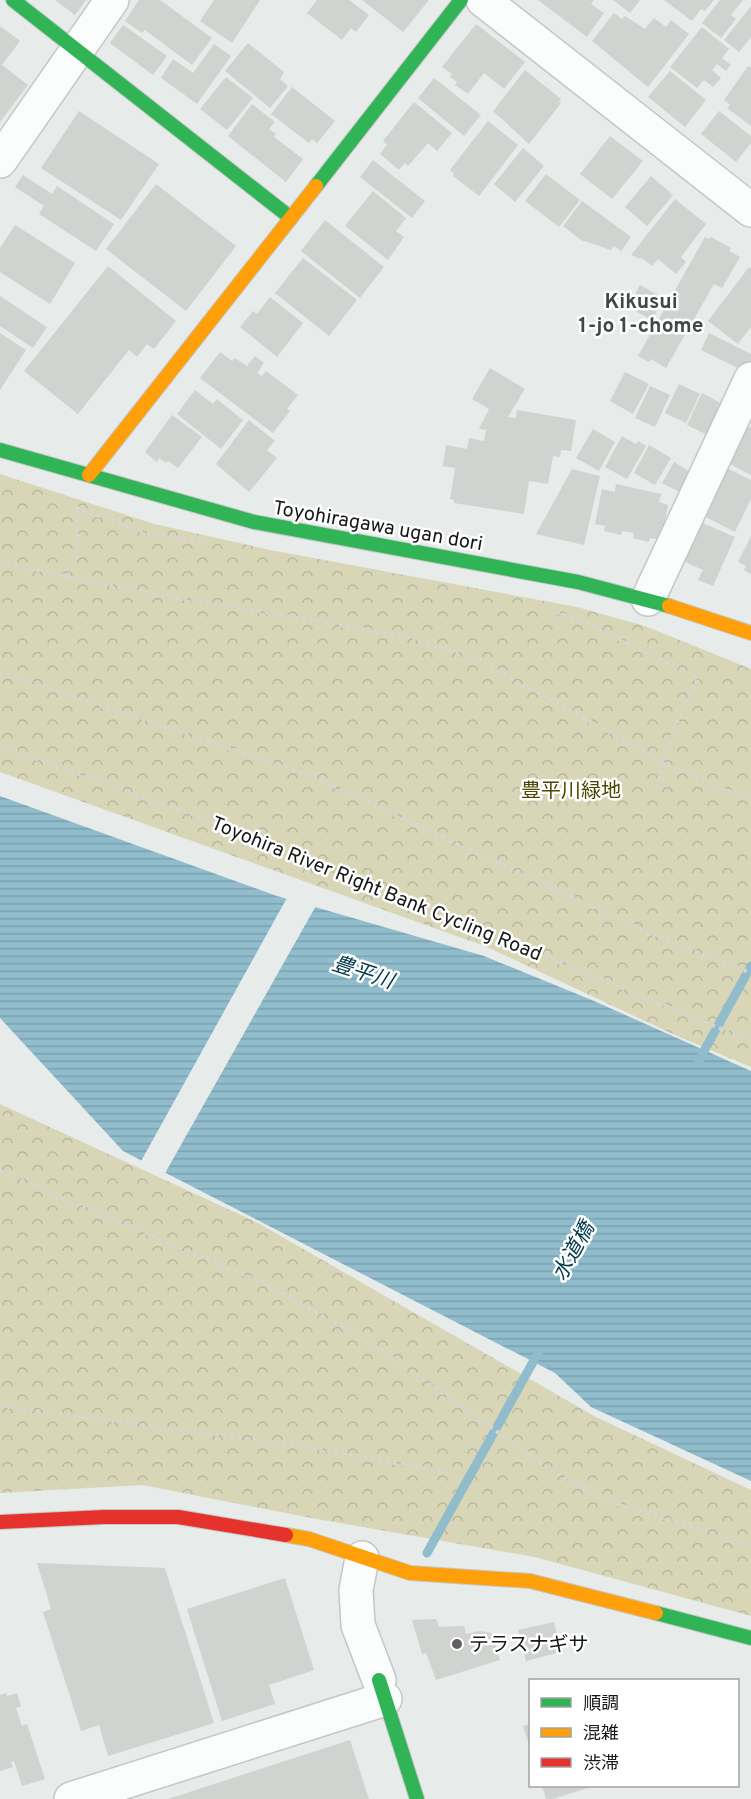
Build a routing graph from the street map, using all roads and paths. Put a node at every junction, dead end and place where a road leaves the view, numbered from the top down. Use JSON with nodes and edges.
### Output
{"nodes":[{"id":1,"x":13,"y":0,"type":"edge"},
{"id":2,"x":112,"y":0,"type":"edge"},
{"id":3,"x":461,"y":0,"type":"edge"},
{"id":4,"x":483,"y":0,"type":"edge"},
{"id":5,"x":77,"y":51,"type":"junction"},
{"id":6,"x":0,"y":161,"type":"edge"},
{"id":7,"x":751,"y":210,"type":"edge"},
{"id":8,"x":291,"y":218,"type":"junction"},
{"id":9,"x":751,"y":379,"type":"edge"},
{"id":10,"x":0,"y":450,"type":"edge"},
{"id":11,"x":88,"y":475,"type":"junction"},
{"id":12,"x":0,"y":562,"type":"edge"},
{"id":13,"x":63,"y":577,"type":"junction"},
{"id":14,"x":648,"y":599,"type":"junction"},
{"id":15,"x":552,"y":610,"type":"dead end"},
{"id":16,"x":751,"y":633,"type":"edge"},
{"id":17,"x":0,"y":672,"type":"edge"},
{"id":18,"x":0,"y":746,"type":"edge"},
{"id":19,"x":664,"y":762,"type":"junction"},
{"id":20,"x":656,"y":790,"type":"dead end"},
{"id":21,"x":751,"y":798,"type":"edge"},
{"id":22,"x":751,"y":973,"type":"edge"},
{"id":23,"x":751,"y":1041,"type":"edge"},
{"id":24,"x":0,"y":1171,"type":"edge"},
{"id":25,"x":0,"y":1406,"type":"edge"},
{"id":26,"x":452,"y":1473,"type":"dead end"},
{"id":27,"x":0,"y":1522,"type":"edge"},
{"id":28,"x":751,"y":1545,"type":"edge"},
{"id":29,"x":362,"y":1558,"type":"junction"},
{"id":30,"x":751,"y":1638,"type":"edge"},
{"id":31,"x":382,"y":1690,"type":"junction"},
{"id":32,"x":71,"y":1799,"type":"edge"},
{"id":33,"x":417,"y":1799,"type":"edge"}],
"edges":[{"from":1,"to":5,"type":"street"},
{"from":2,"to":5,"type":"street"},
{"from":3,"to":8,"type":"street"},
{"from":4,"to":7,"type":"street"},
{"from":5,"to":6,"type":"street"},
{"from":5,"to":8,"type":"street"},
{"from":8,"to":11,"type":"street"},
{"from":9,"to":14,"type":"street"},
{"from":10,"to":11,"type":"street","name":"Toyohiragawa ugan dori"},
{"from":11,"to":13,"type":"path"},
{"from":11,"to":14,"type":"street","name":"Toyohiragawa ugan dori"},
{"from":12,"to":13,"type":"path"},
{"from":13,"to":19,"type":"path"},
{"from":14,"to":16,"type":"street","name":"Toyohiragawa ugan dori"},
{"from":15,"to":19,"type":"path"},
{"from":17,"to":22,"type":"path"},
{"from":18,"to":23,"type":"path","name":"Toyohira River Right Bank Cycling Road"},
{"from":19,"to":20,"type":"path"},
{"from":19,"to":21,"type":"path"},
{"from":24,"to":28,"type":"path"},
{"from":25,"to":26,"type":"path"},
{"from":27,"to":29,"type":"street"},
{"from":29,"to":30,"type":"street"},
{"from":29,"to":31,"type":"street"},
{"from":31,"to":32,"type":"street"},
{"from":31,"to":33,"type":"street"}]}
